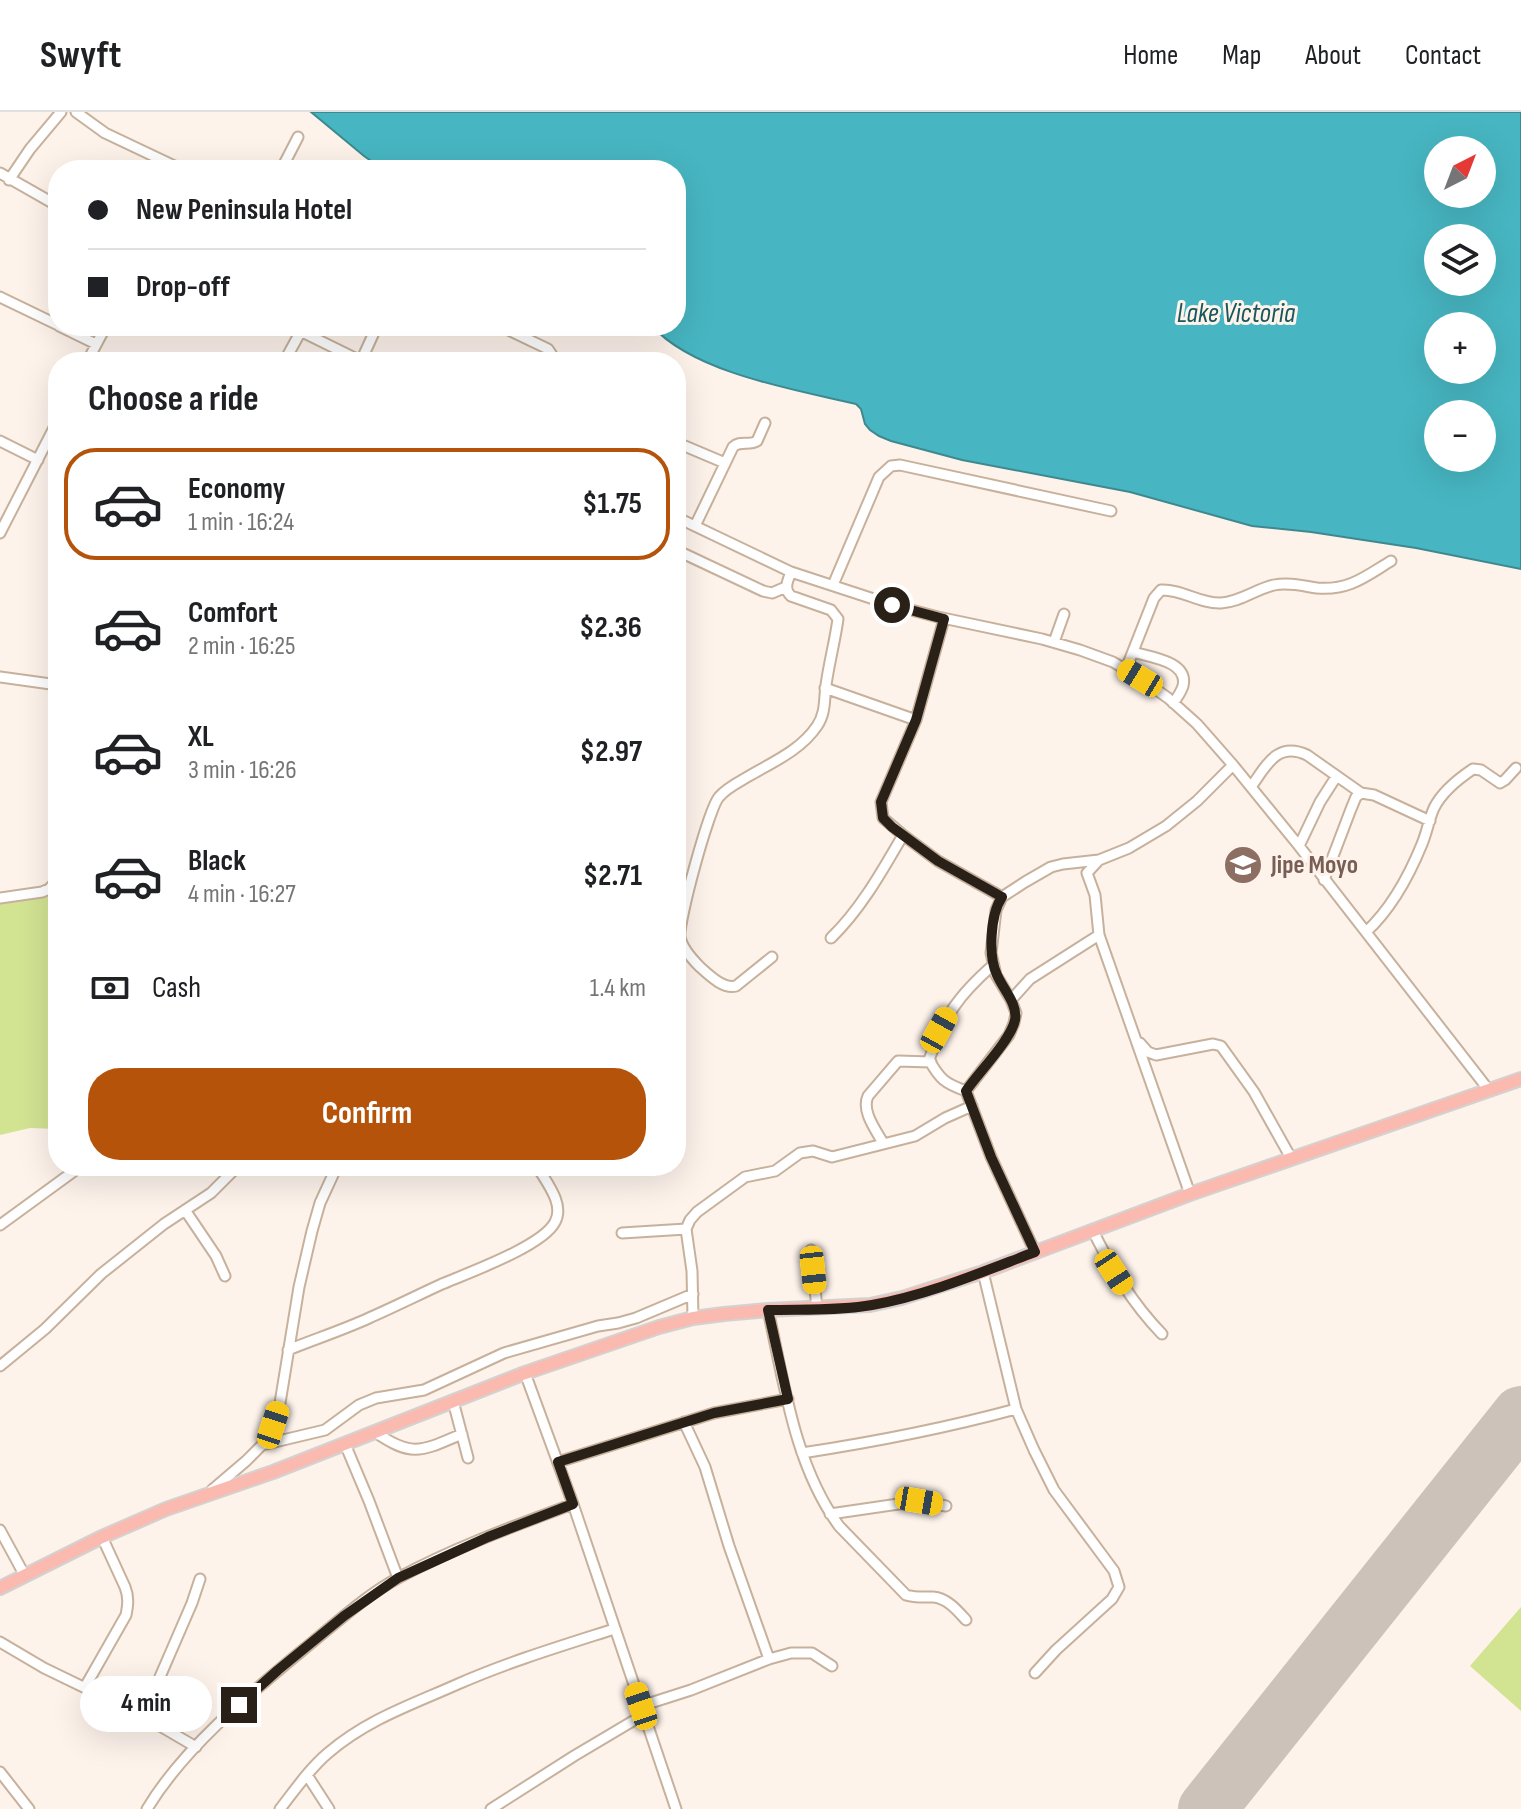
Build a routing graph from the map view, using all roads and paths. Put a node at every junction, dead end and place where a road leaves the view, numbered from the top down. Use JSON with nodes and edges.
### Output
{"nodes":[{"id":1,"x":61,"y":112,"type":"edge"},
{"id":2,"x":76,"y":112,"type":"edge"},
{"id":3,"x":298,"y":137,"type":"dead end"},
{"id":4,"x":162,"y":160,"type":"edge"},
{"id":5,"x":286,"y":160,"type":"edge"},
{"id":6,"x":0,"y":173,"type":"edge"},
{"id":7,"x":9,"y":180,"type":"junction"},
{"id":8,"x":48,"y":201,"type":"edge"},
{"id":9,"x":0,"y":297,"type":"edge"},
{"id":10,"x":48,"y":321,"type":"edge"},
{"id":11,"x":80,"y":336,"type":"edge"},
{"id":12,"x":100,"y":336,"type":"edge"},
{"id":13,"x":311,"y":336,"type":"edge"},
{"id":14,"x":522,"y":336,"type":"edge"},
{"id":15,"x":96,"y":344,"type":"junction"},
{"id":16,"x":92,"y":352,"type":"edge"},
{"id":17,"x":342,"y":352,"type":"edge"},
{"id":18,"x":550,"y":352,"type":"edge"},
{"id":19,"x":765,"y":423,"type":"dead end"},
{"id":20,"x":48,"y":440,"type":"edge"},
{"id":21,"x":0,"y":441,"type":"edge"},
{"id":22,"x":686,"y":447,"type":"edge"},
{"id":23,"x":38,"y":460,"type":"junction"},
{"id":24,"x":725,"y":463,"type":"junction"},
{"id":25,"x":1111,"y":511,"type":"dead end"},
{"id":26,"x":686,"y":522,"type":"edge"},
{"id":27,"x":695,"y":526,"type":"junction"},
{"id":28,"x":0,"y":533,"type":"edge"},
{"id":29,"x":686,"y":555,"type":"edge"},
{"id":30,"x":1391,"y":561,"type":"dead end"},
{"id":31,"x":791,"y":572,"type":"junction"},
{"id":32,"x":833,"y":585,"type":"junction"},
{"id":33,"x":786,"y":587,"type":"junction"},
{"id":34,"x":1064,"y":614,"type":"dead end"},
{"id":35,"x":944,"y":619,"type":"junction"},
{"id":36,"x":1054,"y":642,"type":"junction"},
{"id":37,"x":1133,"y":652,"type":"junction"},
{"id":38,"x":1126,"y":669,"type":"junction"},
{"id":39,"x":0,"y":677,"type":"edge"},
{"id":40,"x":48,"y":684,"type":"edge"},
{"id":41,"x":825,"y":688,"type":"junction"},
{"id":42,"x":1173,"y":703,"type":"junction"},
{"id":43,"x":916,"y":720,"type":"junction"},
{"id":44,"x":1233,"y":765,"type":"junction"},
{"id":45,"x":1516,"y":768,"type":"dead end"},
{"id":46,"x":1336,"y":777,"type":"junction"},
{"id":47,"x":1251,"y":787,"type":"junction"},
{"id":48,"x":1361,"y":793,"type":"junction"},
{"id":49,"x":1430,"y":821,"type":"junction"},
{"id":50,"x":903,"y":835,"type":"junction"},
{"id":51,"x":1299,"y":846,"type":"junction"},
{"id":52,"x":1099,"y":860,"type":"junction"},
{"id":53,"x":1324,"y":880,"type":"junction"},
{"id":54,"x":48,"y":889,"type":"edge"},
{"id":55,"x":1002,"y":897,"type":"junction"},
{"id":56,"x":0,"y":898,"type":"edge"},
{"id":57,"x":686,"y":903,"type":"edge"},
{"id":58,"x":1366,"y":932,"type":"junction"},
{"id":59,"x":1099,"y":935,"type":"junction"},
{"id":60,"x":831,"y":938,"type":"dead end"},
{"id":61,"x":686,"y":950,"type":"edge"},
{"id":62,"x":772,"y":957,"type":"dead end"},
{"id":63,"x":993,"y":965,"type":"junction"},
{"id":64,"x":1011,"y":1000,"type":"junction"},
{"id":65,"x":1136,"y":1037,"type":"junction"},
{"id":66,"x":931,"y":1062,"type":"junction"},
{"id":67,"x":1521,"y":1079,"type":"edge"},
{"id":68,"x":1488,"y":1089,"type":"junction"},
{"id":69,"x":966,"y":1091,"type":"junction"},
{"id":70,"x":972,"y":1106,"type":"junction"},
{"id":71,"x":883,"y":1143,"type":"junction"},
{"id":72,"x":1291,"y":1158,"type":"junction"},
{"id":73,"x":67,"y":1176,"type":"edge"},
{"id":74,"x":228,"y":1176,"type":"edge"},
{"id":75,"x":332,"y":1176,"type":"edge"},
{"id":76,"x":543,"y":1176,"type":"edge"},
{"id":77,"x":1190,"y":1194,"type":"junction"},
{"id":78,"x":185,"y":1210,"type":"junction"},
{"id":79,"x":0,"y":1225,"type":"edge"},
{"id":80,"x":686,"y":1229,"type":"junction"},
{"id":81,"x":1093,"y":1231,"type":"junction"},
{"id":82,"x":622,"y":1233,"type":"dead end"},
{"id":83,"x":811,"y":1250,"type":"dead end"},
{"id":84,"x":1035,"y":1252,"type":"junction"},
{"id":85,"x":983,"y":1272,"type":"junction"},
{"id":86,"x":225,"y":1276,"type":"dead end"},
{"id":87,"x":693,"y":1294,"type":"junction"},
{"id":88,"x":817,"y":1308,"type":"junction"},
{"id":89,"x":768,"y":1310,"type":"junction"},
{"id":90,"x":693,"y":1318,"type":"junction"},
{"id":91,"x":1162,"y":1334,"type":"dead end"},
{"id":92,"x":288,"y":1350,"type":"junction"},
{"id":93,"x":0,"y":1366,"type":"edge"},
{"id":94,"x":525,"y":1373,"type":"junction"},
{"id":95,"x":788,"y":1399,"type":"junction"},
{"id":96,"x":453,"y":1401,"type":"junction"},
{"id":97,"x":1016,"y":1409,"type":"junction"},
{"id":98,"x":684,"y":1422,"type":"junction"},
{"id":99,"x":375,"y":1432,"type":"junction"},
{"id":100,"x":462,"y":1434,"type":"junction"},
{"id":101,"x":345,"y":1444,"type":"junction"},
{"id":102,"x":262,"y":1445,"type":"junction"},
{"id":103,"x":802,"y":1453,"type":"junction"},
{"id":104,"x":468,"y":1458,"type":"dead end"},
{"id":105,"x":558,"y":1462,"type":"junction"},
{"id":106,"x":210,"y":1493,"type":"junction"},
{"id":107,"x":573,"y":1504,"type":"junction"},
{"id":108,"x":946,"y":1506,"type":"dead end"},
{"id":109,"x":830,"y":1514,"type":"junction"},
{"id":110,"x":0,"y":1530,"type":"edge"},
{"id":111,"x":102,"y":1537,"type":"junction"},
{"id":112,"x":4,"y":1546,"type":"edge"},
{"id":113,"x":25,"y":1576,"type":"junction"},
{"id":114,"x":398,"y":1578,"type":"junction"},
{"id":115,"x":200,"y":1579,"type":"dead end"},
{"id":116,"x":0,"y":1588,"type":"edge"},
{"id":117,"x":966,"y":1620,"type":"dead end"},
{"id":118,"x":614,"y":1629,"type":"junction"},
{"id":119,"x":0,"y":1642,"type":"edge"},
{"id":120,"x":769,"y":1659,"type":"junction"},
{"id":121,"x":832,"y":1666,"type":"dead end"},
{"id":122,"x":1035,"y":1673,"type":"dead end"},
{"id":123,"x":85,"y":1687,"type":"junction"},
{"id":124,"x":642,"y":1710,"type":"junction"},
{"id":125,"x":143,"y":1716,"type":"junction"},
{"id":126,"x":196,"y":1747,"type":"junction"},
{"id":127,"x":0,"y":1772,"type":"edge"},
{"id":128,"x":307,"y":1775,"type":"junction"},
{"id":129,"x":29,"y":1809,"type":"edge"},
{"id":130,"x":147,"y":1809,"type":"edge"},
{"id":131,"x":280,"y":1809,"type":"edge"},
{"id":132,"x":329,"y":1809,"type":"edge"},
{"id":133,"x":491,"y":1809,"type":"edge"},
{"id":134,"x":676,"y":1809,"type":"edge"}],
"edges":[{"from":1,"to":7,"type":"street"},
{"from":2,"to":4,"type":"street"},
{"from":3,"to":5,"type":"street"},
{"from":6,"to":7,"type":"street"},
{"from":7,"to":8,"type":"street"},
{"from":9,"to":10,"type":"street"},
{"from":11,"to":15,"type":"street"},
{"from":12,"to":15,"type":"street"},
{"from":13,"to":17,"type":"street"},
{"from":14,"to":18,"type":"street"},
{"from":15,"to":16,"type":"street"},
{"from":19,"to":24,"type":"street"},
{"from":20,"to":23,"type":"street"},
{"from":21,"to":23,"type":"street"},
{"from":22,"to":24,"type":"street"},
{"from":23,"to":28,"type":"street"},
{"from":24,"to":27,"type":"street"},
{"from":25,"to":32,"type":"street"},
{"from":26,"to":27,"type":"street"},
{"from":27,"to":31,"type":"street"},
{"from":29,"to":33,"type":"street"},
{"from":30,"to":37,"type":"street"},
{"from":31,"to":32,"type":"street"},
{"from":31,"to":33,"type":"street"},
{"from":32,"to":35,"type":"street"},
{"from":33,"to":41,"type":"street"},
{"from":34,"to":36,"type":"street"},
{"from":35,"to":36,"type":"street"},
{"from":35,"to":43,"type":"street"},
{"from":36,"to":38,"type":"street"},
{"from":37,"to":38,"type":"street"},
{"from":37,"to":42,"type":"street"},
{"from":38,"to":42,"type":"street"},
{"from":39,"to":40,"type":"street"},
{"from":41,"to":43,"type":"street"},
{"from":41,"to":57,"type":"street"},
{"from":42,"to":44,"type":"street"},
{"from":43,"to":50,"type":"street"},
{"from":44,"to":47,"type":"street"},
{"from":44,"to":52,"type":"street"},
{"from":45,"to":49,"type":"street"},
{"from":46,"to":47,"type":"street"},
{"from":46,"to":48,"type":"street"},
{"from":46,"to":51,"type":"street"},
{"from":47,"to":51,"type":"street"},
{"from":48,"to":49,"type":"street"},
{"from":48,"to":53,"type":"street"},
{"from":49,"to":58,"type":"street"},
{"from":50,"to":55,"type":"street"},
{"from":50,"to":60,"type":"street"},
{"from":51,"to":53,"type":"street"},
{"from":52,"to":55,"type":"street"},
{"from":52,"to":59,"type":"street"},
{"from":53,"to":58,"type":"street"},
{"from":54,"to":56,"type":"street"},
{"from":55,"to":63,"type":"street"},
{"from":58,"to":68,"type":"street"},
{"from":59,"to":64,"type":"street"},
{"from":59,"to":65,"type":"street"},
{"from":61,"to":62,"type":"street"},
{"from":63,"to":64,"type":"street"},
{"from":63,"to":66,"type":"street"},
{"from":64,"to":69,"type":"street"},
{"from":65,"to":72,"type":"street"},
{"from":65,"to":77,"type":"street"},
{"from":66,"to":69,"type":"street"},
{"from":66,"to":71,"type":"street"},
{"from":67,"to":68,"type":"main road"},
{"from":68,"to":72,"type":"main road"},
{"from":69,"to":70,"type":"street"},
{"from":70,"to":71,"type":"street"},
{"from":70,"to":84,"type":"street"},
{"from":71,"to":80,"type":"street"},
{"from":72,"to":77,"type":"main road"},
{"from":73,"to":79,"type":"street"},
{"from":74,"to":78,"type":"street"},
{"from":75,"to":92,"type":"street"},
{"from":76,"to":92,"type":"street"},
{"from":77,"to":81,"type":"main road"},
{"from":78,"to":86,"type":"street"},
{"from":78,"to":93,"type":"street"},
{"from":80,"to":82,"type":"street"},
{"from":80,"to":87,"type":"street"},
{"from":81,"to":84,"type":"main road"},
{"from":81,"to":91,"type":"street"},
{"from":83,"to":88,"type":"street"},
{"from":84,"to":85,"type":"main road"},
{"from":85,"to":88,"type":"main road"},
{"from":85,"to":97,"type":"street"},
{"from":87,"to":90,"type":"street"},
{"from":87,"to":102,"type":"street"},
{"from":88,"to":89,"type":"main road"},
{"from":89,"to":90,"type":"main road"},
{"from":89,"to":95,"type":"street"},
{"from":90,"to":94,"type":"main road"},
{"from":92,"to":102,"type":"street"},
{"from":94,"to":96,"type":"main road"},
{"from":94,"to":105,"type":"street"},
{"from":95,"to":98,"type":"street"},
{"from":95,"to":103,"type":"street"},
{"from":96,"to":99,"type":"main road"},
{"from":96,"to":100,"type":"street"},
{"from":97,"to":103,"type":"street"},
{"from":97,"to":122,"type":"street"},
{"from":98,"to":105,"type":"street"},
{"from":98,"to":120,"type":"street"},
{"from":99,"to":100,"type":"street"},
{"from":99,"to":101,"type":"main road"},
{"from":100,"to":104,"type":"street"},
{"from":101,"to":106,"type":"main road"},
{"from":101,"to":114,"type":"street"},
{"from":102,"to":106,"type":"street"},
{"from":103,"to":109,"type":"street"},
{"from":105,"to":107,"type":"street"},
{"from":106,"to":111,"type":"main road"},
{"from":107,"to":114,"type":"street"},
{"from":107,"to":118,"type":"street"},
{"from":108,"to":109,"type":"street"},
{"from":109,"to":117,"type":"street"},
{"from":110,"to":112,"type":"street"},
{"from":111,"to":113,"type":"main road"},
{"from":111,"to":123,"type":"street"},
{"from":112,"to":113,"type":"street"},
{"from":113,"to":116,"type":"main road"},
{"from":114,"to":126,"type":"street"},
{"from":115,"to":125,"type":"street"},
{"from":118,"to":124,"type":"street"},
{"from":118,"to":128,"type":"street"},
{"from":119,"to":123,"type":"street"},
{"from":120,"to":121,"type":"street"},
{"from":120,"to":124,"type":"street"},
{"from":123,"to":125,"type":"street"},
{"from":124,"to":133,"type":"street"},
{"from":124,"to":134,"type":"street"},
{"from":125,"to":126,"type":"street"},
{"from":126,"to":130,"type":"street"},
{"from":127,"to":129,"type":"street"},
{"from":128,"to":131,"type":"street"},
{"from":128,"to":132,"type":"street"}]}
